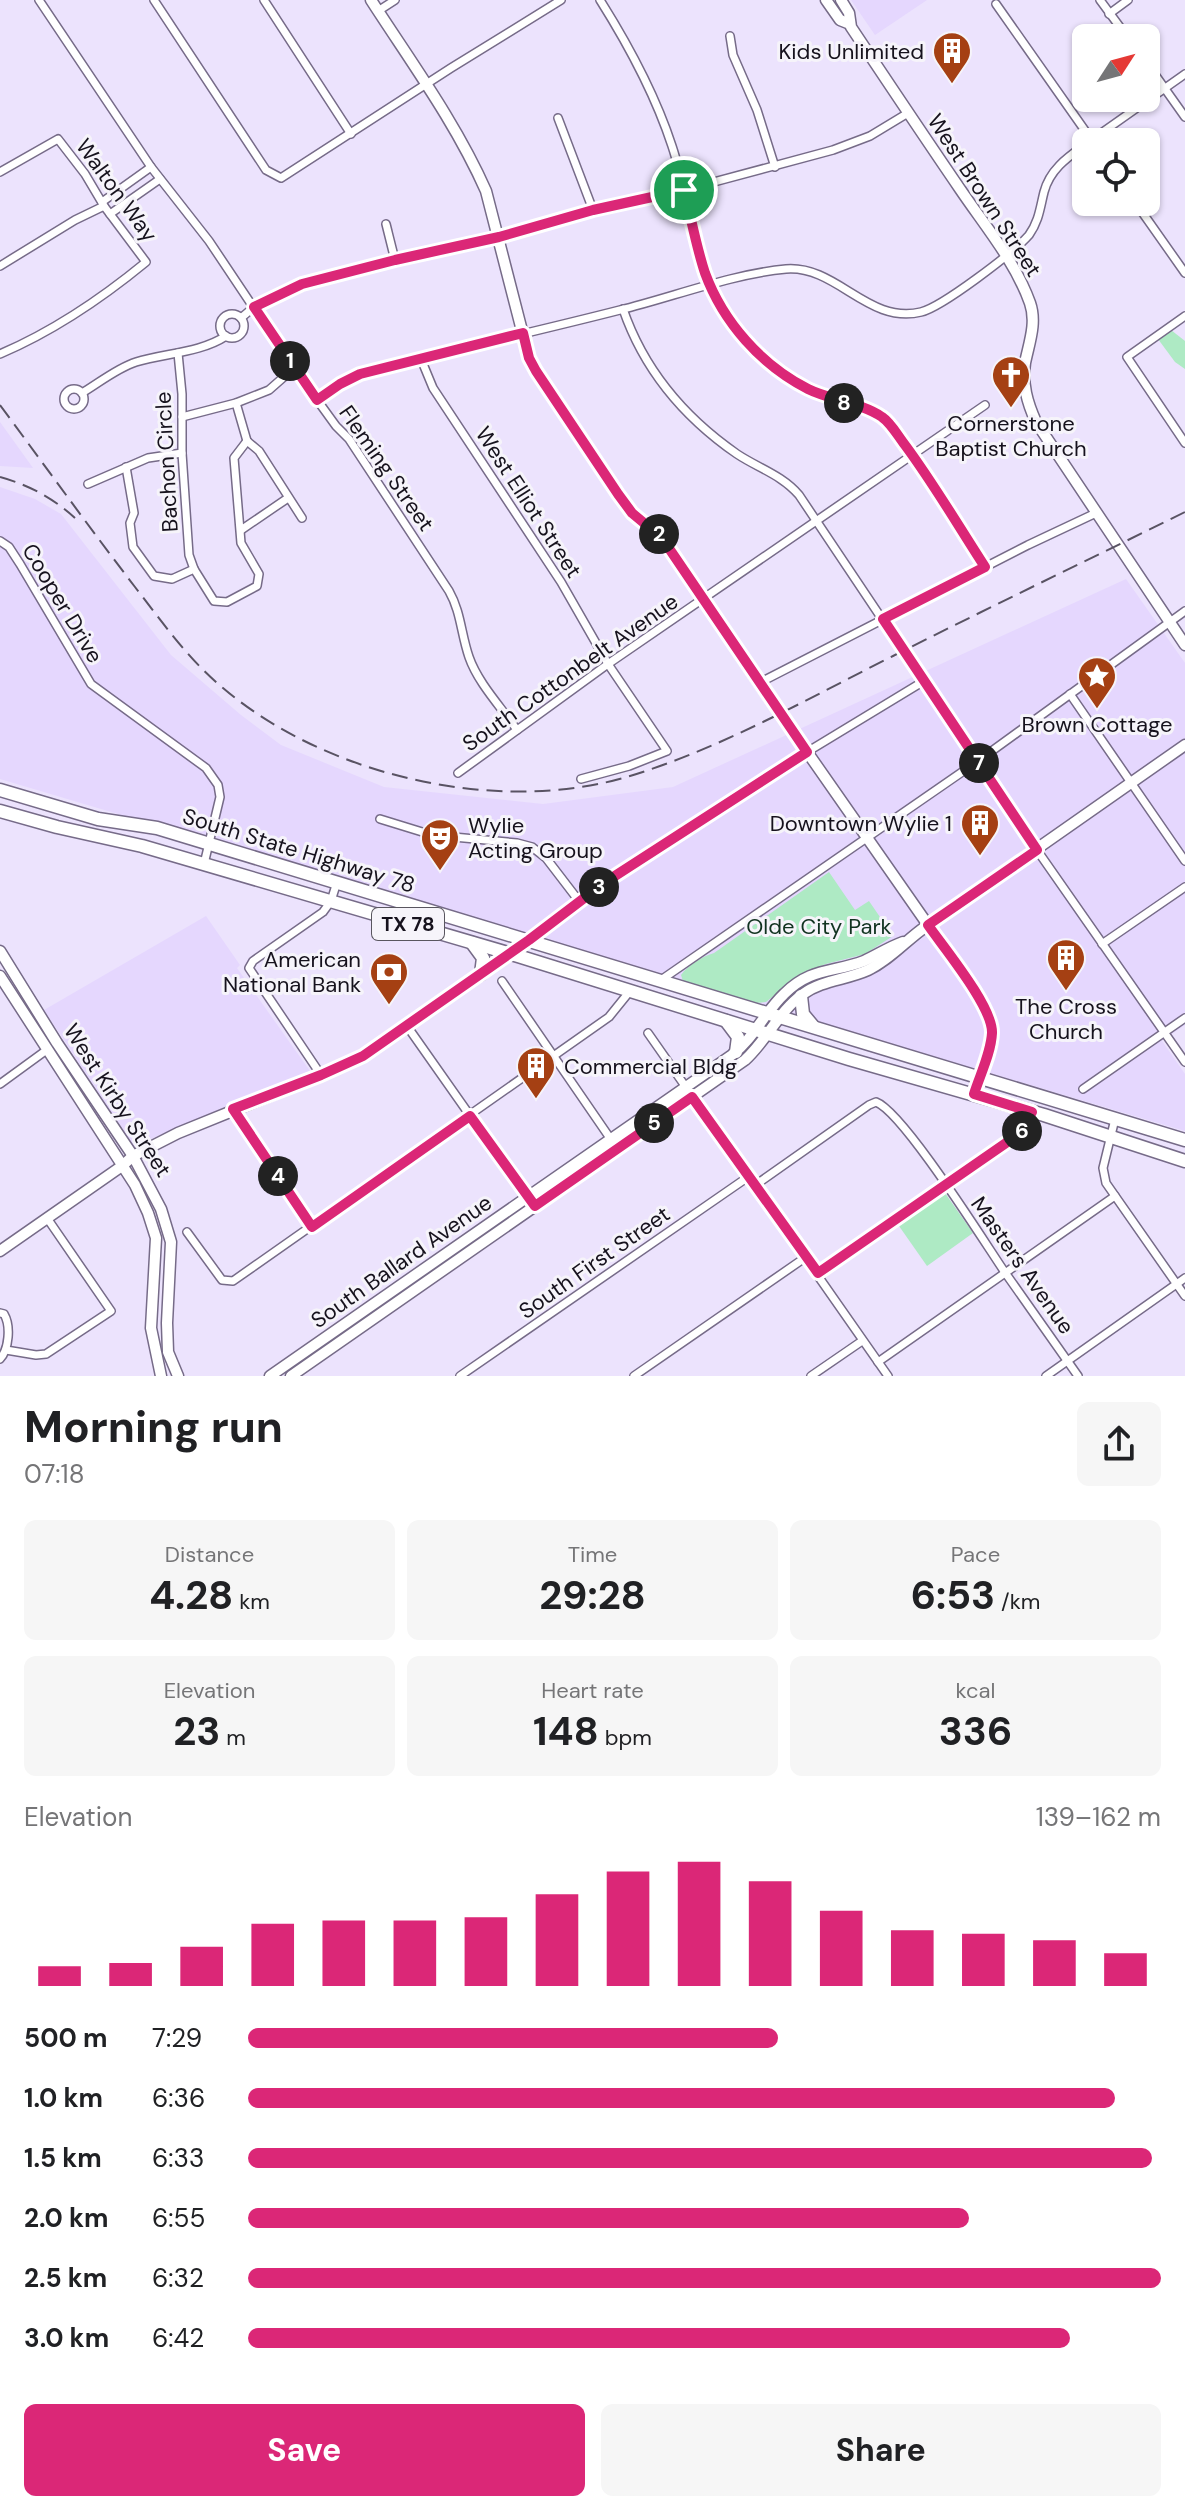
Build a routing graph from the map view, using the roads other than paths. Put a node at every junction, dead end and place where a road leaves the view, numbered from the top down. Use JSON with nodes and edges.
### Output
{"nodes":[{"id":1,"x":39,"y":0,"type":"edge"},
{"id":2,"x":154,"y":0,"type":"edge"},
{"id":3,"x":264,"y":0,"type":"edge"},
{"id":4,"x":371,"y":0,"type":"edge"},
{"id":5,"x":395,"y":0,"type":"edge"},
{"id":6,"x":561,"y":0,"type":"edge"},
{"id":7,"x":600,"y":0,"type":"edge"},
{"id":8,"x":826,"y":0,"type":"edge"},
{"id":9,"x":841,"y":0,"type":"edge"},
{"id":10,"x":1100,"y":0,"type":"edge"},
{"id":11,"x":1128,"y":0,"type":"edge"},
{"id":12,"x":996,"y":4,"type":"dead end"},
{"id":13,"x":378,"y":11,"type":"junction"},
{"id":14,"x":1109,"y":14,"type":"junction"},
{"id":15,"x":850,"y":24,"type":"junction"},
{"id":16,"x":1117,"y":24,"type":"edge"},
{"id":17,"x":730,"y":36,"type":"dead end"},
{"id":18,"x":1185,"y":74,"type":"edge"},
{"id":19,"x":1160,"y":80,"type":"edge"},
{"id":20,"x":426,"y":85,"type":"junction"},
{"id":21,"x":1166,"y":88,"type":"junction"},
{"id":22,"x":908,"y":113,"type":"junction"},
{"id":23,"x":1185,"y":117,"type":"edge"},
{"id":24,"x":558,"y":118,"type":"dead end"},
{"id":25,"x":1080,"y":128,"type":"edge"},
{"id":26,"x":1110,"y":128,"type":"edge"},
{"id":27,"x":351,"y":134,"type":"junction"},
{"id":28,"x":1072,"y":155,"type":"edge"},
{"id":29,"x":151,"y":167,"type":"junction"},
{"id":30,"x":775,"y":167,"type":"junction"},
{"id":31,"x":0,"y":172,"type":"edge"},
{"id":32,"x":160,"y":179,"type":"junction"},
{"id":33,"x":684,"y":190,"type":"junction"},
{"id":34,"x":103,"y":204,"type":"junction"},
{"id":35,"x":593,"y":210,"type":"junction"},
{"id":36,"x":110,"y":214,"type":"junction"},
{"id":37,"x":1145,"y":216,"type":"edge"},
{"id":38,"x":386,"y":224,"type":"dead end"},
{"id":39,"x":499,"y":237,"type":"junction"},
{"id":40,"x":1005,"y":255,"type":"junction"},
{"id":41,"x":395,"y":260,"type":"junction"},
{"id":42,"x":0,"y":266,"type":"edge"},
{"id":43,"x":1185,"y":273,"type":"edge"},
{"id":44,"x":710,"y":285,"type":"junction"},
{"id":45,"x":254,"y":307,"type":"junction"},
{"id":46,"x":623,"y":309,"type":"junction"},
{"id":47,"x":1185,"y":316,"type":"edge"},
{"id":48,"x":241,"y":318,"type":"junction"},
{"id":49,"x":523,"y":333,"type":"junction"},
{"id":50,"x":226,"y":336,"type":"junction"},
{"id":51,"x":178,"y":353,"type":"junction"},
{"id":52,"x":0,"y":354,"type":"edge"},
{"id":53,"x":421,"y":359,"type":"junction"},
{"id":54,"x":294,"y":368,"type":"junction"},
{"id":55,"x":82,"y":393,"type":"dead end"},
{"id":56,"x":317,"y":400,"type":"junction"},
{"id":57,"x":236,"y":403,"type":"junction"},
{"id":58,"x":985,"y":405,"type":"dead end"},
{"id":59,"x":182,"y":417,"type":"junction"},
{"id":60,"x":247,"y":441,"type":"junction"},
{"id":61,"x":1185,"y":443,"type":"edge"},
{"id":62,"x":182,"y":453,"type":"junction"},
{"id":63,"x":912,"y":454,"type":"junction"},
{"id":64,"x":126,"y":467,"type":"junction"},
{"id":65,"x":88,"y":484,"type":"dead end"},
{"id":66,"x":288,"y":498,"type":"junction"},
{"id":67,"x":1096,"y":513,"type":"junction"},
{"id":68,"x":302,"y":518,"type":"dead end"},
{"id":69,"x":817,"y":522,"type":"junction"},
{"id":70,"x":241,"y":530,"type":"junction"},
{"id":71,"x":0,"y":541,"type":"edge"},
{"id":72,"x":985,"y":567,"type":"junction"},
{"id":73,"x":194,"y":569,"type":"junction"},
{"id":74,"x":703,"y":600,"type":"junction"},
{"id":75,"x":1185,"y":611,"type":"edge"},
{"id":76,"x":883,"y":619,"type":"junction"},
{"id":77,"x":1169,"y":622,"type":"junction"},
{"id":78,"x":1185,"y":645,"type":"edge"},
{"id":79,"x":608,"y":664,"type":"junction"},
{"id":80,"x":924,"y":681,"type":"junction"},
{"id":81,"x":759,"y":683,"type":"junction"},
{"id":82,"x":1070,"y":694,"type":"junction"},
{"id":83,"x":517,"y":730,"type":"junction"},
{"id":84,"x":1185,"y":745,"type":"edge"},
{"id":85,"x":807,"y":752,"type":"junction"},
{"id":86,"x":978,"y":761,"type":"junction"},
{"id":87,"x":458,"y":773,"type":"dead end"},
{"id":88,"x":581,"y":779,"type":"dead end"},
{"id":89,"x":1131,"y":783,"type":"junction"},
{"id":90,"x":0,"y":790,"type":"edge"},
{"id":91,"x":64,"y":809,"type":"junction"},
{"id":92,"x":0,"y":811,"type":"edge"},
{"id":93,"x":380,"y":819,"type":"dead end"},
{"id":94,"x":57,"y":827,"type":"junction"},
{"id":95,"x":867,"y":837,"type":"junction"},
{"id":96,"x":209,"y":844,"type":"junction"},
{"id":97,"x":1037,"y":850,"type":"junction"},
{"id":98,"x":1185,"y":861,"type":"edge"},
{"id":99,"x":204,"y":864,"type":"junction"},
{"id":100,"x":337,"y":882,"type":"junction"},
{"id":101,"x":1185,"y":887,"type":"edge"},
{"id":102,"x":331,"y":901,"type":"junction"},
{"id":103,"x":579,"y":901,"type":"junction"},
{"id":104,"x":928,"y":925,"type":"junction"},
{"id":105,"x":529,"y":940,"type":"junction"},
{"id":106,"x":905,"y":941,"type":"junction"},
{"id":107,"x":472,"y":943,"type":"junction"},
{"id":108,"x":1102,"y":944,"type":"junction"},
{"id":109,"x":510,"y":954,"type":"junction"},
{"id":110,"x":2,"y":958,"type":"edge"},
{"id":111,"x":481,"y":974,"type":"junction"},
{"id":112,"x":0,"y":976,"type":"edge"},
{"id":113,"x":502,"y":981,"type":"dead end"},
{"id":114,"x":659,"y":981,"type":"junction"},
{"id":115,"x":630,"y":991,"type":"junction"},
{"id":116,"x":801,"y":996,"type":"junction"},
{"id":117,"x":773,"y":1015,"type":"junction"},
{"id":118,"x":1185,"y":1018,"type":"edge"},
{"id":119,"x":726,"y":1021,"type":"junction"},
{"id":120,"x":407,"y":1026,"type":"junction"},
{"id":121,"x":813,"y":1026,"type":"junction"},
{"id":122,"x":762,"y":1032,"type":"junction"},
{"id":123,"x":1164,"y":1032,"type":"junction"},
{"id":124,"x":648,"y":1033,"type":"dead end"},
{"id":125,"x":52,"y":1046,"type":"junction"},
{"id":126,"x":736,"y":1052,"type":"junction"},
{"id":127,"x":553,"y":1056,"type":"junction"},
{"id":128,"x":1185,"y":1062,"type":"edge"},
{"id":129,"x":321,"y":1075,"type":"junction"},
{"id":130,"x":979,"y":1078,"type":"junction"},
{"id":131,"x":0,"y":1084,"type":"edge"},
{"id":132,"x":1083,"y":1089,"type":"dead end"},
{"id":133,"x":689,"y":1092,"type":"junction"},
{"id":134,"x":974,"y":1094,"type":"junction"},
{"id":135,"x":233,"y":1109,"type":"junction"},
{"id":136,"x":1032,"y":1112,"type":"junction"},
{"id":137,"x":470,"y":1116,"type":"junction"},
{"id":138,"x":1115,"y":1119,"type":"junction"},
{"id":139,"x":1111,"y":1138,"type":"junction"},
{"id":140,"x":1185,"y":1140,"type":"edge"},
{"id":141,"x":614,"y":1144,"type":"junction"},
{"id":142,"x":133,"y":1156,"type":"junction"},
{"id":143,"x":1185,"y":1161,"type":"edge"},
{"id":144,"x":122,"y":1166,"type":"junction"},
{"id":145,"x":748,"y":1177,"type":"junction"},
{"id":146,"x":946,"y":1185,"type":"junction"},
{"id":147,"x":754,"y":1186,"type":"junction"},
{"id":148,"x":1115,"y":1196,"type":"junction"},
{"id":149,"x":532,"y":1202,"type":"junction"},
{"id":150,"x":47,"y":1218,"type":"junction"},
{"id":151,"x":312,"y":1227,"type":"junction"},
{"id":152,"x":187,"y":1232,"type":"dead end"},
{"id":153,"x":0,"y":1251,"type":"edge"},
{"id":154,"x":806,"y":1257,"type":"junction"},
{"id":155,"x":818,"y":1273,"type":"junction"},
{"id":156,"x":1006,"y":1273,"type":"junction"},
{"id":157,"x":1185,"y":1278,"type":"edge"},
{"id":158,"x":1177,"y":1284,"type":"junction"},
{"id":159,"x":397,"y":1296,"type":"junction"},
{"id":160,"x":1185,"y":1296,"type":"edge"},
{"id":161,"x":0,"y":1313,"type":"edge"},
{"id":162,"x":862,"y":1341,"type":"junction"},
{"id":163,"x":6,"y":1350,"type":"junction"},
{"id":164,"x":0,"y":1359,"type":"edge"},
{"id":165,"x":1067,"y":1361,"type":"junction"},
{"id":166,"x":878,"y":1362,"type":"junction"},
{"id":167,"x":161,"y":1376,"type":"edge"},
{"id":168,"x":178,"y":1376,"type":"edge"},
{"id":169,"x":270,"y":1376,"type":"edge"},
{"id":170,"x":291,"y":1376,"type":"edge"},
{"id":171,"x":460,"y":1376,"type":"edge"},
{"id":172,"x":634,"y":1376,"type":"edge"},
{"id":173,"x":811,"y":1376,"type":"edge"},
{"id":174,"x":888,"y":1376,"type":"edge"},
{"id":175,"x":1046,"y":1376,"type":"edge"},
{"id":176,"x":1078,"y":1376,"type":"edge"}],
"edges":[{"from":1,"to":29,"type":"street","name":"Fleming Street"},
{"from":2,"to":27,"type":"street"},
{"from":3,"to":27,"type":"street"},
{"from":4,"to":13,"type":"main road"},
{"from":5,"to":13,"type":"street"},
{"from":6,"to":20,"type":"street"},
{"from":7,"to":33,"type":"street"},
{"from":8,"to":15,"type":"main road","name":"West Brown Street"},
{"from":9,"to":15,"type":"main road","name":"West Brown Street"},
{"from":10,"to":14,"type":"street"},
{"from":11,"to":14,"type":"street"},
{"from":12,"to":25,"type":"street"},
{"from":13,"to":20,"type":"main road"},
{"from":14,"to":16,"type":"street"},
{"from":15,"to":22,"type":"main road","name":"West Brown Street"},
{"from":17,"to":30,"type":"street"},
{"from":18,"to":21,"type":"street"},
{"from":19,"to":21,"type":"street"},
{"from":20,"to":27,"type":"street"},
{"from":20,"to":39,"type":"main road"},
{"from":21,"to":23,"type":"street"},
{"from":21,"to":26,"type":"street"},
{"from":22,"to":30,"type":"street"},
{"from":22,"to":40,"type":"main road","name":"West Brown Street"},
{"from":24,"to":35,"type":"street"},
{"from":28,"to":40,"type":"street"},
{"from":29,"to":32,"type":"street","name":"Fleming Street"},
{"from":29,"to":34,"type":"street"},
{"from":30,"to":33,"type":"street"},
{"from":31,"to":34,"type":"street","name":"Walton Way"},
{"from":32,"to":36,"type":"street"},
{"from":32,"to":45,"type":"street","name":"Fleming Street"},
{"from":33,"to":35,"type":"street"},
{"from":33,"to":44,"type":"street"},
{"from":34,"to":36,"type":"street","name":"Walton Way"},
{"from":34,"to":42,"type":"street"},
{"from":35,"to":39,"type":"street"},
{"from":36,"to":52,"type":"street","name":"Walton Way"},
{"from":37,"to":43,"type":"street"},
{"from":38,"to":41,"type":"street"},
{"from":39,"to":41,"type":"street"},
{"from":39,"to":49,"type":"main road"},
{"from":40,"to":44,"type":"street"},
{"from":40,"to":67,"type":"main road","name":"West Brown Street"},
{"from":41,"to":45,"type":"street"},
{"from":44,"to":46,"type":"street"},
{"from":44,"to":63,"type":"street"},
{"from":45,"to":48,"type":"street"},
{"from":45,"to":54,"type":"street","name":"Fleming Street"},
{"from":46,"to":49,"type":"street"},
{"from":46,"to":69,"type":"street"},
{"from":47,"to":61,"type":"street"},
{"from":48,"to":50,"type":"street"},
{"from":48,"to":50,"type":"street"},
{"from":49,"to":53,"type":"street"},
{"from":49,"to":74,"type":"main road"},
{"from":50,"to":51,"type":"street"},
{"from":51,"to":55,"type":"street"},
{"from":51,"to":59,"type":"street","name":"Bachon Circle"},
{"from":53,"to":56,"type":"street"},
{"from":53,"to":79,"type":"street","name":"West Elliot Street"},
{"from":54,"to":56,"type":"street","name":"Fleming Street"},
{"from":54,"to":57,"type":"street"},
{"from":56,"to":83,"type":"street","name":"Fleming Street"},
{"from":57,"to":59,"type":"street"},
{"from":57,"to":60,"type":"street"},
{"from":58,"to":63,"type":"street","name":"South Cottonbelt Avenue"},
{"from":59,"to":62,"type":"street","name":"Bachon Circle"},
{"from":60,"to":66,"type":"street"},
{"from":60,"to":70,"type":"street","name":"Bachon Circle"},
{"from":62,"to":64,"type":"street"},
{"from":62,"to":73,"type":"street","name":"Bachon Circle"},
{"from":63,"to":69,"type":"street","name":"South Cottonbelt Avenue"},
{"from":63,"to":72,"type":"street"},
{"from":64,"to":65,"type":"street"},
{"from":64,"to":73,"type":"street","name":"Bachon Circle"},
{"from":66,"to":68,"type":"street"},
{"from":66,"to":70,"type":"street"},
{"from":67,"to":72,"type":"street"},
{"from":67,"to":77,"type":"main road","name":"West Brown Street"},
{"from":69,"to":74,"type":"street","name":"South Cottonbelt Avenue"},
{"from":69,"to":76,"type":"street"},
{"from":70,"to":73,"type":"street","name":"Bachon Circle"},
{"from":71,"to":96,"type":"street","name":"Cooper Drive"},
{"from":72,"to":76,"type":"street"},
{"from":74,"to":79,"type":"street","name":"South Cottonbelt Avenue"},
{"from":74,"to":81,"type":"main road"},
{"from":75,"to":77,"type":"street"},
{"from":76,"to":80,"type":"street"},
{"from":76,"to":81,"type":"street"},
{"from":77,"to":78,"type":"main road","name":"West Brown Street"},
{"from":77,"to":82,"type":"street"},
{"from":79,"to":83,"type":"street","name":"South Cottonbelt Avenue"},
{"from":79,"to":88,"type":"street","name":"West Elliot Street"},
{"from":80,"to":85,"type":"street"},
{"from":80,"to":86,"type":"street"},
{"from":81,"to":85,"type":"main road"},
{"from":82,"to":86,"type":"street"},
{"from":82,"to":89,"type":"street"},
{"from":83,"to":87,"type":"street","name":"South Cottonbelt Avenue"},
{"from":84,"to":89,"type":"main road","name":"South Ballard Avenue"},
{"from":85,"to":95,"type":"main road"},
{"from":85,"to":103,"type":"street"},
{"from":86,"to":95,"type":"street"},
{"from":86,"to":97,"type":"street"},
{"from":89,"to":97,"type":"main road","name":"South Ballard Avenue"},
{"from":89,"to":98,"type":"street"},
{"from":90,"to":91,"type":"main road","name":"South State Highway 78","number":"TX 78"},
{"from":91,"to":94,"type":"main road"},
{"from":91,"to":96,"type":"main road","name":"South State Highway 78","number":"TX 78"},
{"from":92,"to":94,"type":"main road","name":"South State Highway 78","number":"TX 78"},
{"from":93,"to":103,"type":"street"},
{"from":94,"to":99,"type":"main road","name":"South State Highway 78","number":"TX 78"},
{"from":95,"to":104,"type":"main road"},
{"from":95,"to":114,"type":"street"},
{"from":96,"to":99,"type":"street","name":"Cooper Drive"},
{"from":96,"to":100,"type":"main road","name":"South State Highway 78","number":"TX 78"},
{"from":97,"to":104,"type":"main road","name":"South Ballard Avenue"},
{"from":97,"to":108,"type":"street"},
{"from":99,"to":102,"type":"main road","name":"South State Highway 78","number":"TX 78"},
{"from":100,"to":102,"type":"street"},
{"from":100,"to":105,"type":"main road","name":"South State Highway 78","number":"TX 78"},
{"from":101,"to":108,"type":"street"},
{"from":102,"to":107,"type":"main road","name":"South State Highway 78","number":"TX 78"},
{"from":102,"to":129,"type":"street"},
{"from":103,"to":105,"type":"street"},
{"from":104,"to":106,"type":"main road","name":"South Ballard Avenue"},
{"from":104,"to":130,"type":"street"},
{"from":105,"to":109,"type":"street"},
{"from":105,"to":114,"type":"main road","name":"South State Highway 78","number":"TX 78"},
{"from":106,"to":116,"type":"main road","name":"South Ballard Avenue"},
{"from":106,"to":117,"type":"main road","name":"South Ballard Avenue"},
{"from":107,"to":109,"type":"main road","name":"South State Highway 78","number":"TX 78"},
{"from":107,"to":111,"type":"main road"},
{"from":108,"to":123,"type":"street"},
{"from":109,"to":111,"type":"main road"},
{"from":109,"to":115,"type":"main road","name":"South State Highway 78","number":"TX 78"},
{"from":110,"to":125,"type":"main road","name":"West Kirby Street"},
{"from":111,"to":120,"type":"main road"},
{"from":112,"to":125,"type":"main road","name":"West Kirby Street"},
{"from":113,"to":127,"type":"street"},
{"from":114,"to":117,"type":"main road","name":"South State Highway 78","number":"TX 78"},
{"from":115,"to":119,"type":"main road","name":"South State Highway 78","number":"TX 78"},
{"from":115,"to":127,"type":"street"},
{"from":116,"to":117,"type":"main road","name":"South Ballard Avenue"},
{"from":116,"to":121,"type":"main road"},
{"from":117,"to":121,"type":"main road","number":"TX 78"},
{"from":117,"to":122,"type":"main road","name":"South Ballard Avenue"},
{"from":118,"to":123,"type":"street"},
{"from":119,"to":122,"type":"main road","name":"South State Highway 78","number":"TX 78"},
{"from":119,"to":126,"type":"main road"},
{"from":120,"to":129,"type":"main road"},
{"from":120,"to":137,"type":"street"},
{"from":121,"to":130,"type":"main road","number":"TX 78"},
{"from":122,"to":126,"type":"main road","name":"South Ballard Avenue"},
{"from":122,"to":133,"type":"main road","name":"South Ballard Avenue"},
{"from":122,"to":134,"type":"main road","number":"TX 78"},
{"from":123,"to":128,"type":"street"},
{"from":123,"to":132,"type":"street"},
{"from":124,"to":133,"type":"street"},
{"from":125,"to":131,"type":"street"},
{"from":125,"to":142,"type":"main road","name":"West Kirby Street"},
{"from":125,"to":144,"type":"main road","name":"West Kirby Street"},
{"from":126,"to":133,"type":"main road","name":"South Ballard Avenue"},
{"from":127,"to":137,"type":"street"},
{"from":127,"to":141,"type":"street"},
{"from":129,"to":135,"type":"main road"},
{"from":130,"to":134,"type":"street"},
{"from":130,"to":138,"type":"main road","number":"TX 78"},
{"from":133,"to":141,"type":"main road","name":"South Ballard Avenue"},
{"from":133,"to":145,"type":"street"},
{"from":134,"to":136,"type":"main road","number":"TX 78"},
{"from":135,"to":142,"type":"main road"},
{"from":135,"to":151,"type":"street"},
{"from":136,"to":139,"type":"main road","number":"TX 78"},
{"from":136,"to":146,"type":"street"},
{"from":137,"to":149,"type":"street"},
{"from":137,"to":151,"type":"street"},
{"from":138,"to":139,"type":"street"},
{"from":138,"to":140,"type":"main road","number":"TX 78"},
{"from":139,"to":143,"type":"main road","number":"TX 78"},
{"from":139,"to":148,"type":"street"},
{"from":141,"to":149,"type":"main road","name":"South Ballard Avenue"},
{"from":142,"to":144,"type":"main road"},
{"from":142,"to":168,"type":"main road","name":"West Kirby Street"},
{"from":144,"to":150,"type":"main road"},
{"from":144,"to":167,"type":"main road","name":"West Kirby Street"},
{"from":145,"to":147,"type":"street"},
{"from":145,"to":171,"type":"street","name":"South First Street"},
{"from":146,"to":147,"type":"street","name":"Masters Avenue"},
{"from":146,"to":155,"type":"street"},
{"from":146,"to":156,"type":"street","name":"Masters Avenue"},
{"from":147,"to":154,"type":"street"},
{"from":148,"to":156,"type":"street"},
{"from":148,"to":158,"type":"street"},
{"from":149,"to":159,"type":"main road","name":"South Ballard Avenue"},
{"from":150,"to":153,"type":"main road"},
{"from":150,"to":163,"type":"street"},
{"from":151,"to":152,"type":"street"},
{"from":154,"to":155,"type":"street"},
{"from":154,"to":172,"type":"street"},
{"from":155,"to":162,"type":"street"},
{"from":156,"to":165,"type":"street","name":"Masters Avenue"},
{"from":156,"to":166,"type":"street"},
{"from":157,"to":158,"type":"street"},
{"from":158,"to":160,"type":"street"},
{"from":158,"to":165,"type":"street"},
{"from":159,"to":169,"type":"main road","name":"South Ballard Avenue"},
{"from":159,"to":170,"type":"main road","name":"South Ballard Avenue"},
{"from":161,"to":163,"type":"street"},
{"from":162,"to":166,"type":"street"},
{"from":162,"to":173,"type":"street"},
{"from":163,"to":164,"type":"street"},
{"from":165,"to":175,"type":"street"},
{"from":165,"to":176,"type":"street","name":"Masters Avenue"},
{"from":166,"to":174,"type":"street"}]}
